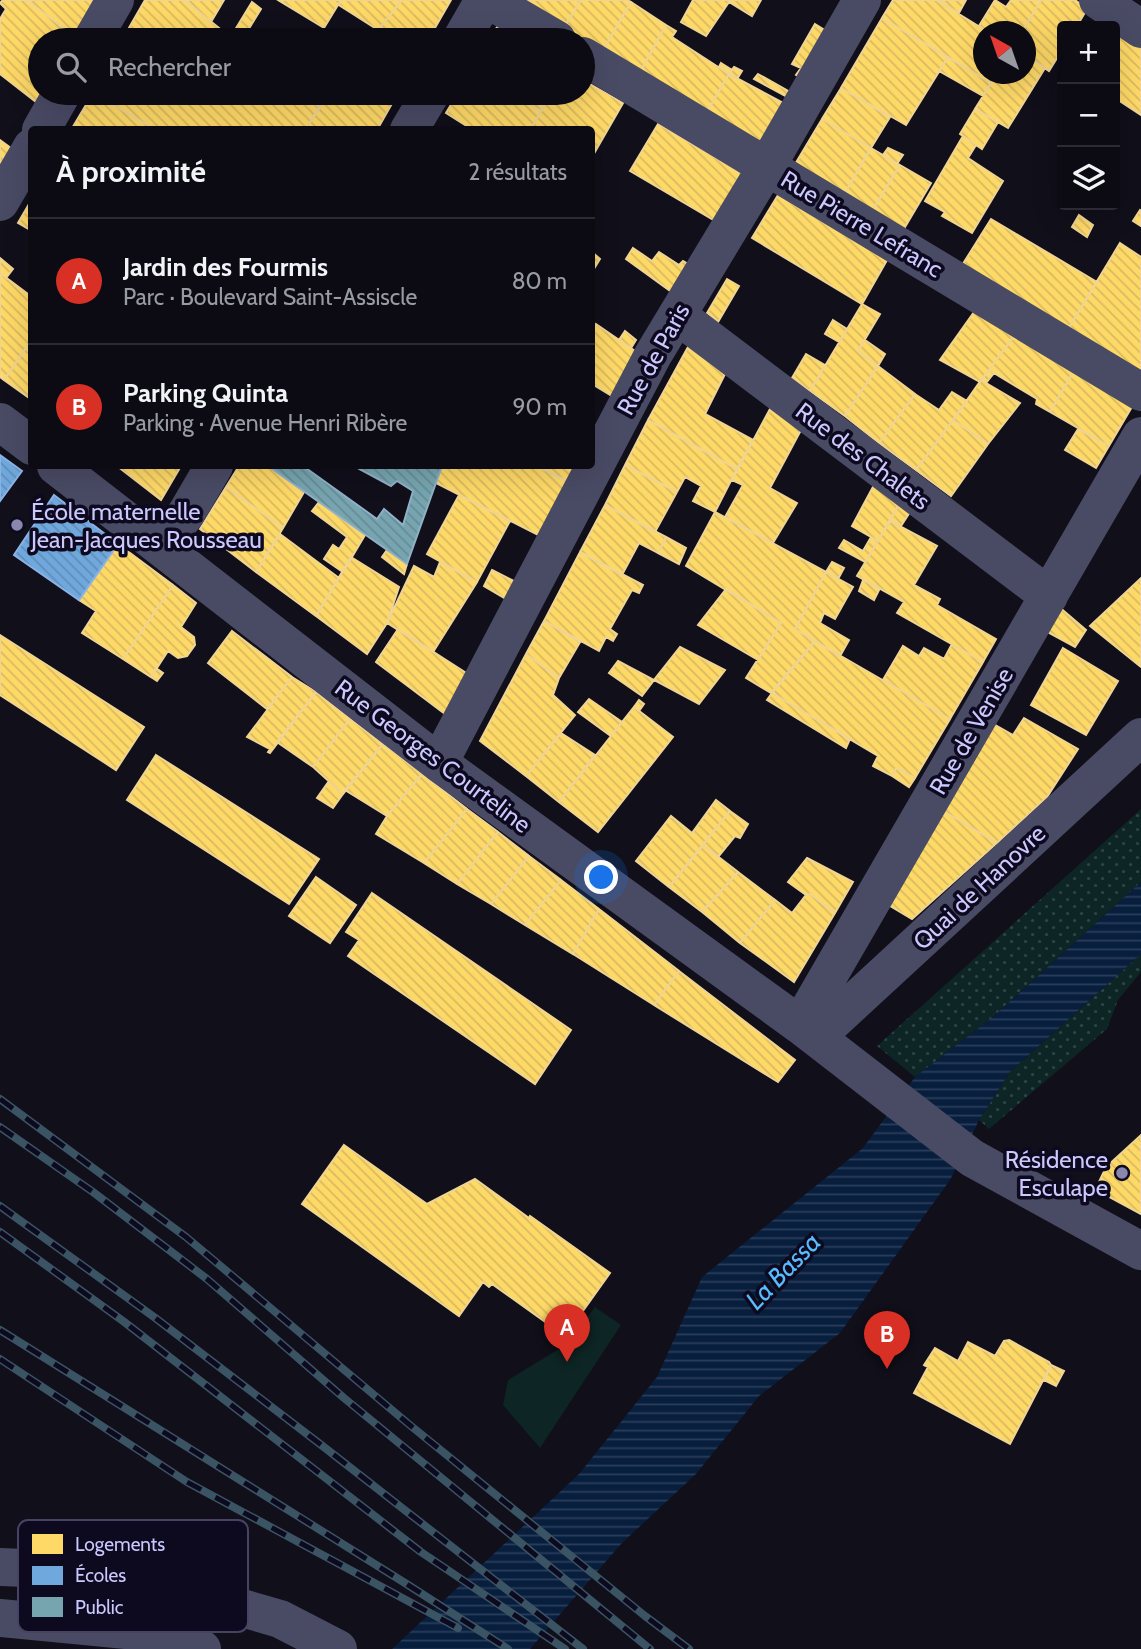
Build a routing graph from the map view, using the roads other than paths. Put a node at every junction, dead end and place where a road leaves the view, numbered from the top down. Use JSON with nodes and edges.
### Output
{"nodes":[{"id":1,"x":115,"y":0,"type":"edge"},
{"id":2,"x":487,"y":0,"type":"edge"},
{"id":3,"x":862,"y":0,"type":"edge"},
{"id":4,"x":1098,"y":0,"type":"edge"},
{"id":5,"x":99,"y":28,"type":"edge"},
{"id":6,"x":469,"y":28,"type":"edge"},
{"id":7,"x":535,"y":28,"type":"edge"},
{"id":8,"x":1141,"y":29,"type":"edge"},
{"id":9,"x":595,"y":63,"type":"edge"},
{"id":10,"x":55,"y":105,"type":"edge"},
{"id":11,"x":424,"y":105,"type":"edge"},
{"id":12,"x":43,"y":126,"type":"edge"},
{"id":13,"x":411,"y":126,"type":"edge"},
{"id":14,"x":28,"y":153,"type":"edge"},
{"id":15,"x":767,"y":166,"type":"junction"},
{"id":16,"x":0,"y":202,"type":"edge"},
{"id":17,"x":677,"y":315,"type":"junction"},
{"id":18,"x":1141,"y":393,"type":"edge"},
{"id":19,"x":0,"y":422,"type":"edge"},
{"id":20,"x":1141,"y":436,"type":"edge"},
{"id":21,"x":28,"y":443,"type":"edge"},
{"id":22,"x":595,"y":466,"type":"edge"},
{"id":23,"x":60,"y":469,"type":"edge"},
{"id":24,"x":212,"y":469,"type":"edge"},
{"id":25,"x":593,"y":469,"type":"edge"},
{"id":26,"x":160,"y":546,"type":"junction"},
{"id":27,"x":1049,"y":596,"type":"junction"},
{"id":28,"x":1141,"y":737,"type":"edge"},
{"id":29,"x":439,"y":763,"type":"junction"},
{"id":30,"x":808,"y":1031,"type":"junction"},
{"id":31,"x":1141,"y":1251,"type":"edge"},
{"id":32,"x":0,"y":1567,"type":"edge"},
{"id":33,"x":18,"y":1568,"type":"edge"},
{"id":34,"x":248,"y":1610,"type":"edge"},
{"id":35,"x":0,"y":1618,"type":"edge"},
{"id":36,"x":18,"y":1620,"type":"edge"},
{"id":37,"x":137,"y":1632,"type":"edge"},
{"id":38,"x":202,"y":1649,"type":"edge"},
{"id":39,"x":338,"y":1649,"type":"edge"}],
"edges":[{"from":1,"to":5,"type":"street"},
{"from":2,"to":6,"type":"street"},
{"from":2,"to":7,"type":"street"},
{"from":3,"to":15,"type":"street","name":"Rue de Paris"},
{"from":4,"to":8,"type":"street"},
{"from":9,"to":15,"type":"street","name":"Rue Pierre Lefranc"},
{"from":10,"to":12,"type":"street"},
{"from":11,"to":13,"type":"street"},
{"from":14,"to":16,"type":"street"},
{"from":15,"to":17,"type":"street","name":"Rue de Paris"},
{"from":15,"to":18,"type":"street","name":"Rue Pierre Lefranc"},
{"from":17,"to":22,"type":"street","name":"Rue de Paris"},
{"from":17,"to":27,"type":"street","name":"Rue des Chalets"},
{"from":19,"to":21,"type":"street"},
{"from":20,"to":27,"type":"street","name":"Rue de Venise"},
{"from":23,"to":26,"type":"street","name":"Rue Georges Courteline"},
{"from":24,"to":26,"type":"street"},
{"from":25,"to":29,"type":"street","name":"Rue de Paris"},
{"from":26,"to":29,"type":"street","name":"Rue Georges Courteline"},
{"from":27,"to":30,"type":"street","name":"Rue de Venise"},
{"from":28,"to":30,"type":"street","name":"Quai de Hanovre"},
{"from":29,"to":30,"type":"street","name":"Rue Georges Courteline"},
{"from":30,"to":31,"type":"street","name":"Rue Georges Courteline"},
{"from":32,"to":33,"type":"street"},
{"from":34,"to":39,"type":"street"},
{"from":35,"to":36,"type":"street"},
{"from":37,"to":38,"type":"street"}]}
